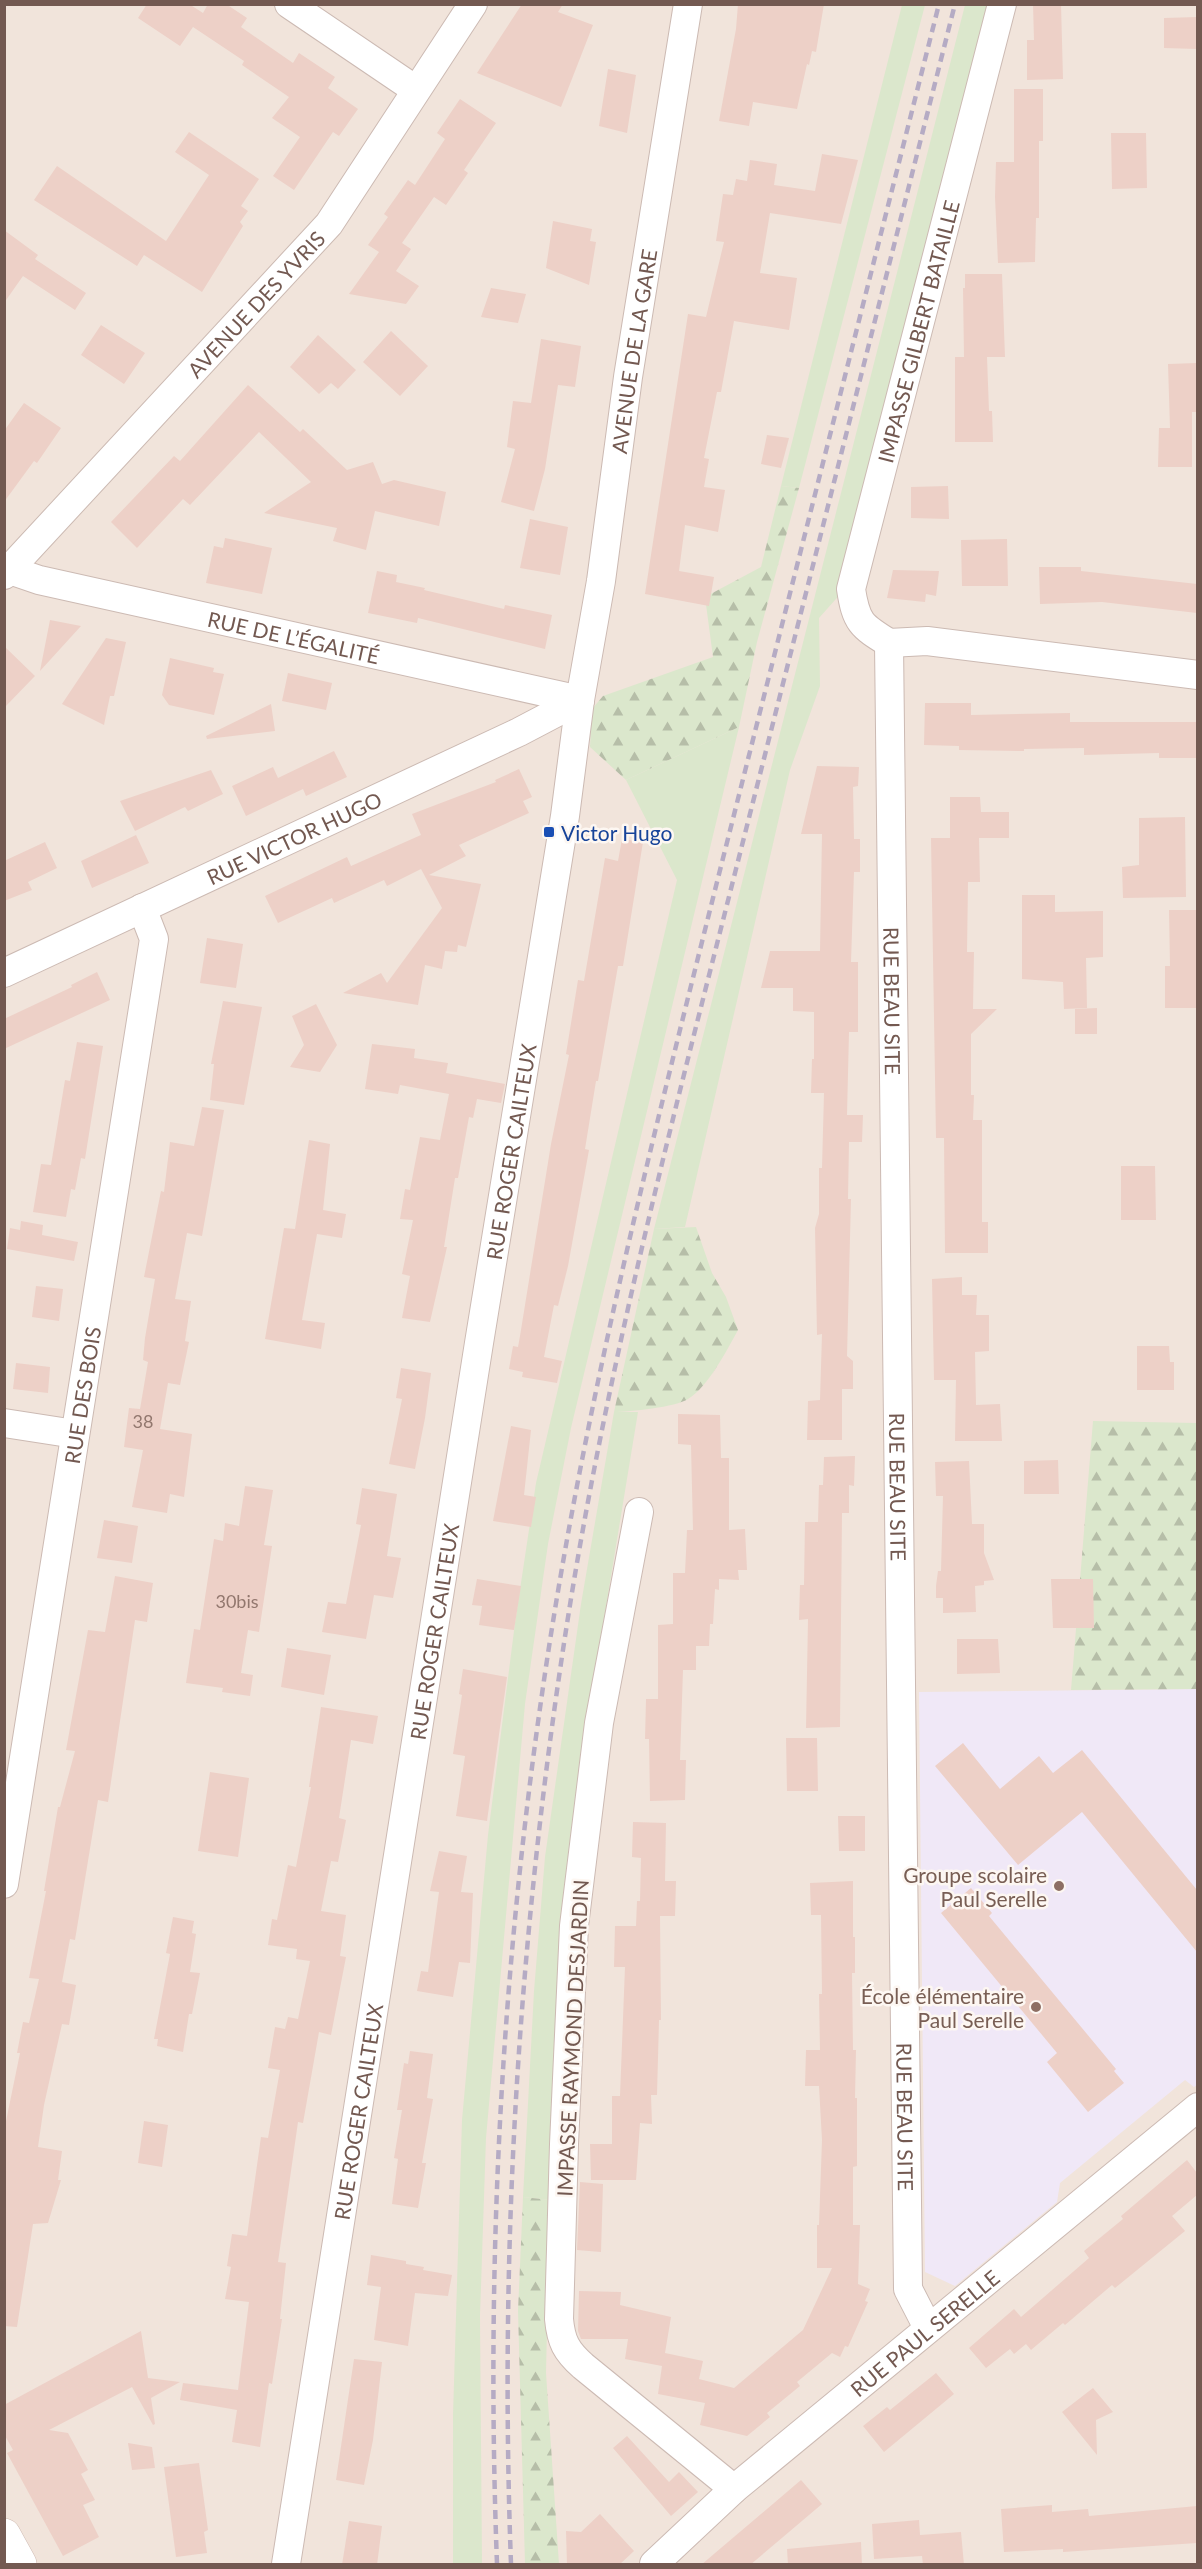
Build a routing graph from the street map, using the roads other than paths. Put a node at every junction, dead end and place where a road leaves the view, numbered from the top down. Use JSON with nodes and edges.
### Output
{"nodes":[{"id":1,"x":290,"y":4,"type":"edge"},
{"id":2,"x":473,"y":4,"type":"edge"},
{"id":3,"x":688,"y":4,"type":"edge"},
{"id":4,"x":1002,"y":4,"type":"edge"},
{"id":5,"x":416,"y":90,"type":"junction"},
{"id":6,"x":6,"y":571,"type":"edge"},
{"id":7,"x":889,"y":643,"type":"junction"},
{"id":8,"x":1197,"y":675,"type":"edge"},
{"id":9,"x":580,"y":700,"type":"junction"},
{"id":10,"x":142,"y":908,"type":"junction"},
{"id":11,"x":4,"y":973,"type":"edge"},
{"id":12,"x":4,"y":1423,"type":"edge"},
{"id":13,"x":75,"y":1434,"type":"junction"},
{"id":14,"x":639,"y":1512,"type":"dead end"},
{"id":15,"x":4,"y":1884,"type":"edge"},
{"id":16,"x":1197,"y":2107,"type":"edge"},
{"id":17,"x":928,"y":2328,"type":"junction"},
{"id":18,"x":734,"y":2489,"type":"junction"},
{"id":19,"x":4,"y":2535,"type":"edge"},
{"id":20,"x":20,"y":2565,"type":"edge"},
{"id":21,"x":286,"y":2565,"type":"edge"},
{"id":22,"x":654,"y":2565,"type":"edge"}],
"edges":[{"from":1,"to":5,"type":"street"},
{"from":2,"to":5,"type":"street","name":"AVENUE DES YVRIS"},
{"from":3,"to":9,"type":"street","name":"AVENUE DE LA GARE"},
{"from":4,"to":7,"type":"street","name":"IMPASSE GILBERT BATAILLE"},
{"from":5,"to":6,"type":"street","name":"AVENUE DES YVRIS"},
{"from":6,"to":9,"type":"street","name":"RUE DE L’ÉGALITÉ"},
{"from":7,"to":8,"type":"street"},
{"from":7,"to":17,"type":"street","name":"RUE BEAU SITE"},
{"from":9,"to":10,"type":"street","name":"RUE VICTOR HUGO"},
{"from":9,"to":21,"type":"street","name":"RUE ROGER CAILTEUX"},
{"from":10,"to":11,"type":"street","name":"RUE VICTOR HUGO"},
{"from":10,"to":13,"type":"street","name":"RUE DES BOIS"},
{"from":12,"to":13,"type":"street"},
{"from":13,"to":15,"type":"street","name":"RUE DES BOIS"},
{"from":14,"to":18,"type":"street","name":"IMPASSE RAYMOND DESJARDIN"},
{"from":16,"to":17,"type":"street","name":"RUE PAUL SERELLE"},
{"from":17,"to":18,"type":"street","name":"RUE PAUL SERELLE"},
{"from":18,"to":22,"type":"street","name":"RUE PAUL SERELLE"},
{"from":19,"to":20,"type":"main road"}]}
